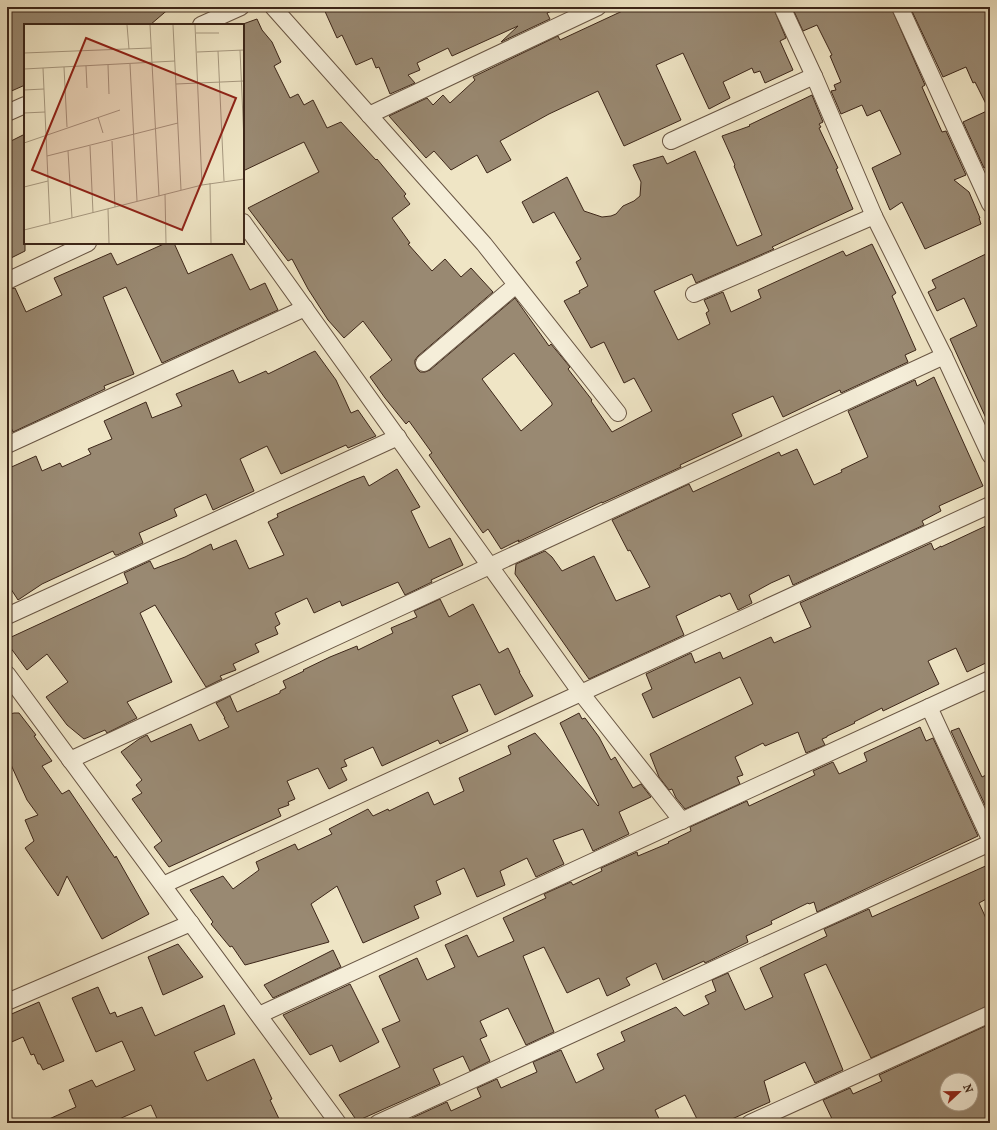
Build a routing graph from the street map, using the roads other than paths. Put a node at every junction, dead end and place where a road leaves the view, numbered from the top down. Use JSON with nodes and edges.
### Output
{"nodes":[{"id":1,"x":241,"y":7,"type":"edge"},
{"id":2,"x":273,"y":7,"type":"edge"},
{"id":3,"x":598,"y":7,"type":"edge"},
{"id":4,"x":782,"y":7,"type":"edge"},
{"id":5,"x":900,"y":7,"type":"edge"},
{"id":6,"x":203,"y":24,"type":"edge"},
{"id":7,"x":814,"y":76,"type":"junction"},
{"id":8,"x":24,"y":104,"type":"edge"},
{"id":9,"x":7,"y":113,"type":"edge"},
{"id":10,"x":369,"y":115,"type":"junction"},
{"id":11,"x":671,"y":141,"type":"dead end"},
{"id":12,"x":990,"y":204,"type":"edge"},
{"id":13,"x":874,"y":216,"type":"junction"},
{"id":14,"x":244,"y":223,"type":"edge"},
{"id":15,"x":86,"y":244,"type":"edge"},
{"id":16,"x":7,"y":281,"type":"edge"},
{"id":17,"x":516,"y":285,"type":"junction"},
{"id":18,"x":694,"y":294,"type":"dead end"},
{"id":19,"x":305,"y":308,"type":"junction"},
{"id":20,"x":944,"y":356,"type":"junction"},
{"id":21,"x":424,"y":363,"type":"dead end"},
{"id":22,"x":618,"y":413,"type":"dead end"},
{"id":23,"x":398,"y":437,"type":"junction"},
{"id":24,"x":7,"y":445,"type":"edge"},
{"id":25,"x":990,"y":455,"type":"edge"},
{"id":26,"x":990,"y":505,"type":"edge"},
{"id":27,"x":490,"y":566,"type":"junction"},
{"id":28,"x":7,"y":616,"type":"edge"},
{"id":29,"x":7,"y":674,"type":"edge"},
{"id":30,"x":990,"y":679,"type":"edge"},
{"id":31,"x":581,"y":693,"type":"junction"},
{"id":32,"x":929,"y":707,"type":"junction"},
{"id":33,"x":70,"y":760,"type":"junction"},
{"id":34,"x":682,"y":821,"type":"junction"},
{"id":35,"x":990,"y":839,"type":"edge"},
{"id":36,"x":990,"y":843,"type":"edge"},
{"id":37,"x":163,"y":885,"type":"junction"},
{"id":38,"x":190,"y":923,"type":"junction"},
{"id":39,"x":7,"y":1002,"type":"edge"},
{"id":40,"x":990,"y":1014,"type":"edge"},
{"id":41,"x":259,"y":1015,"type":"junction"},
{"id":42,"x":338,"y":1123,"type":"edge"},
{"id":43,"x":378,"y":1123,"type":"edge"},
{"id":44,"x":750,"y":1123,"type":"edge"}],
"edges":[{"from":1,"to":6,"type":"street"},
{"from":2,"to":10,"type":"street"},
{"from":3,"to":10,"type":"street"},
{"from":4,"to":7,"type":"street"},
{"from":5,"to":12,"type":"street"},
{"from":7,"to":11,"type":"street"},
{"from":7,"to":13,"type":"street"},
{"from":8,"to":9,"type":"street"},
{"from":10,"to":17,"type":"street"},
{"from":13,"to":18,"type":"street"},
{"from":13,"to":20,"type":"street"},
{"from":14,"to":19,"type":"street"},
{"from":15,"to":16,"type":"street"},
{"from":17,"to":21,"type":"street"},
{"from":17,"to":22,"type":"street"},
{"from":19,"to":23,"type":"street"},
{"from":19,"to":24,"type":"street"},
{"from":20,"to":25,"type":"street"},
{"from":20,"to":27,"type":"street"},
{"from":23,"to":27,"type":"street"},
{"from":23,"to":28,"type":"street"},
{"from":26,"to":31,"type":"street"},
{"from":27,"to":31,"type":"street"},
{"from":27,"to":33,"type":"street"},
{"from":29,"to":33,"type":"street"},
{"from":30,"to":32,"type":"street"},
{"from":31,"to":34,"type":"street"},
{"from":31,"to":37,"type":"street"},
{"from":32,"to":34,"type":"street"},
{"from":32,"to":35,"type":"street"},
{"from":33,"to":37,"type":"street"},
{"from":34,"to":41,"type":"street"},
{"from":36,"to":43,"type":"street"},
{"from":37,"to":38,"type":"street"},
{"from":38,"to":39,"type":"street"},
{"from":38,"to":41,"type":"street"},
{"from":40,"to":44,"type":"street"},
{"from":41,"to":42,"type":"street"}]}
